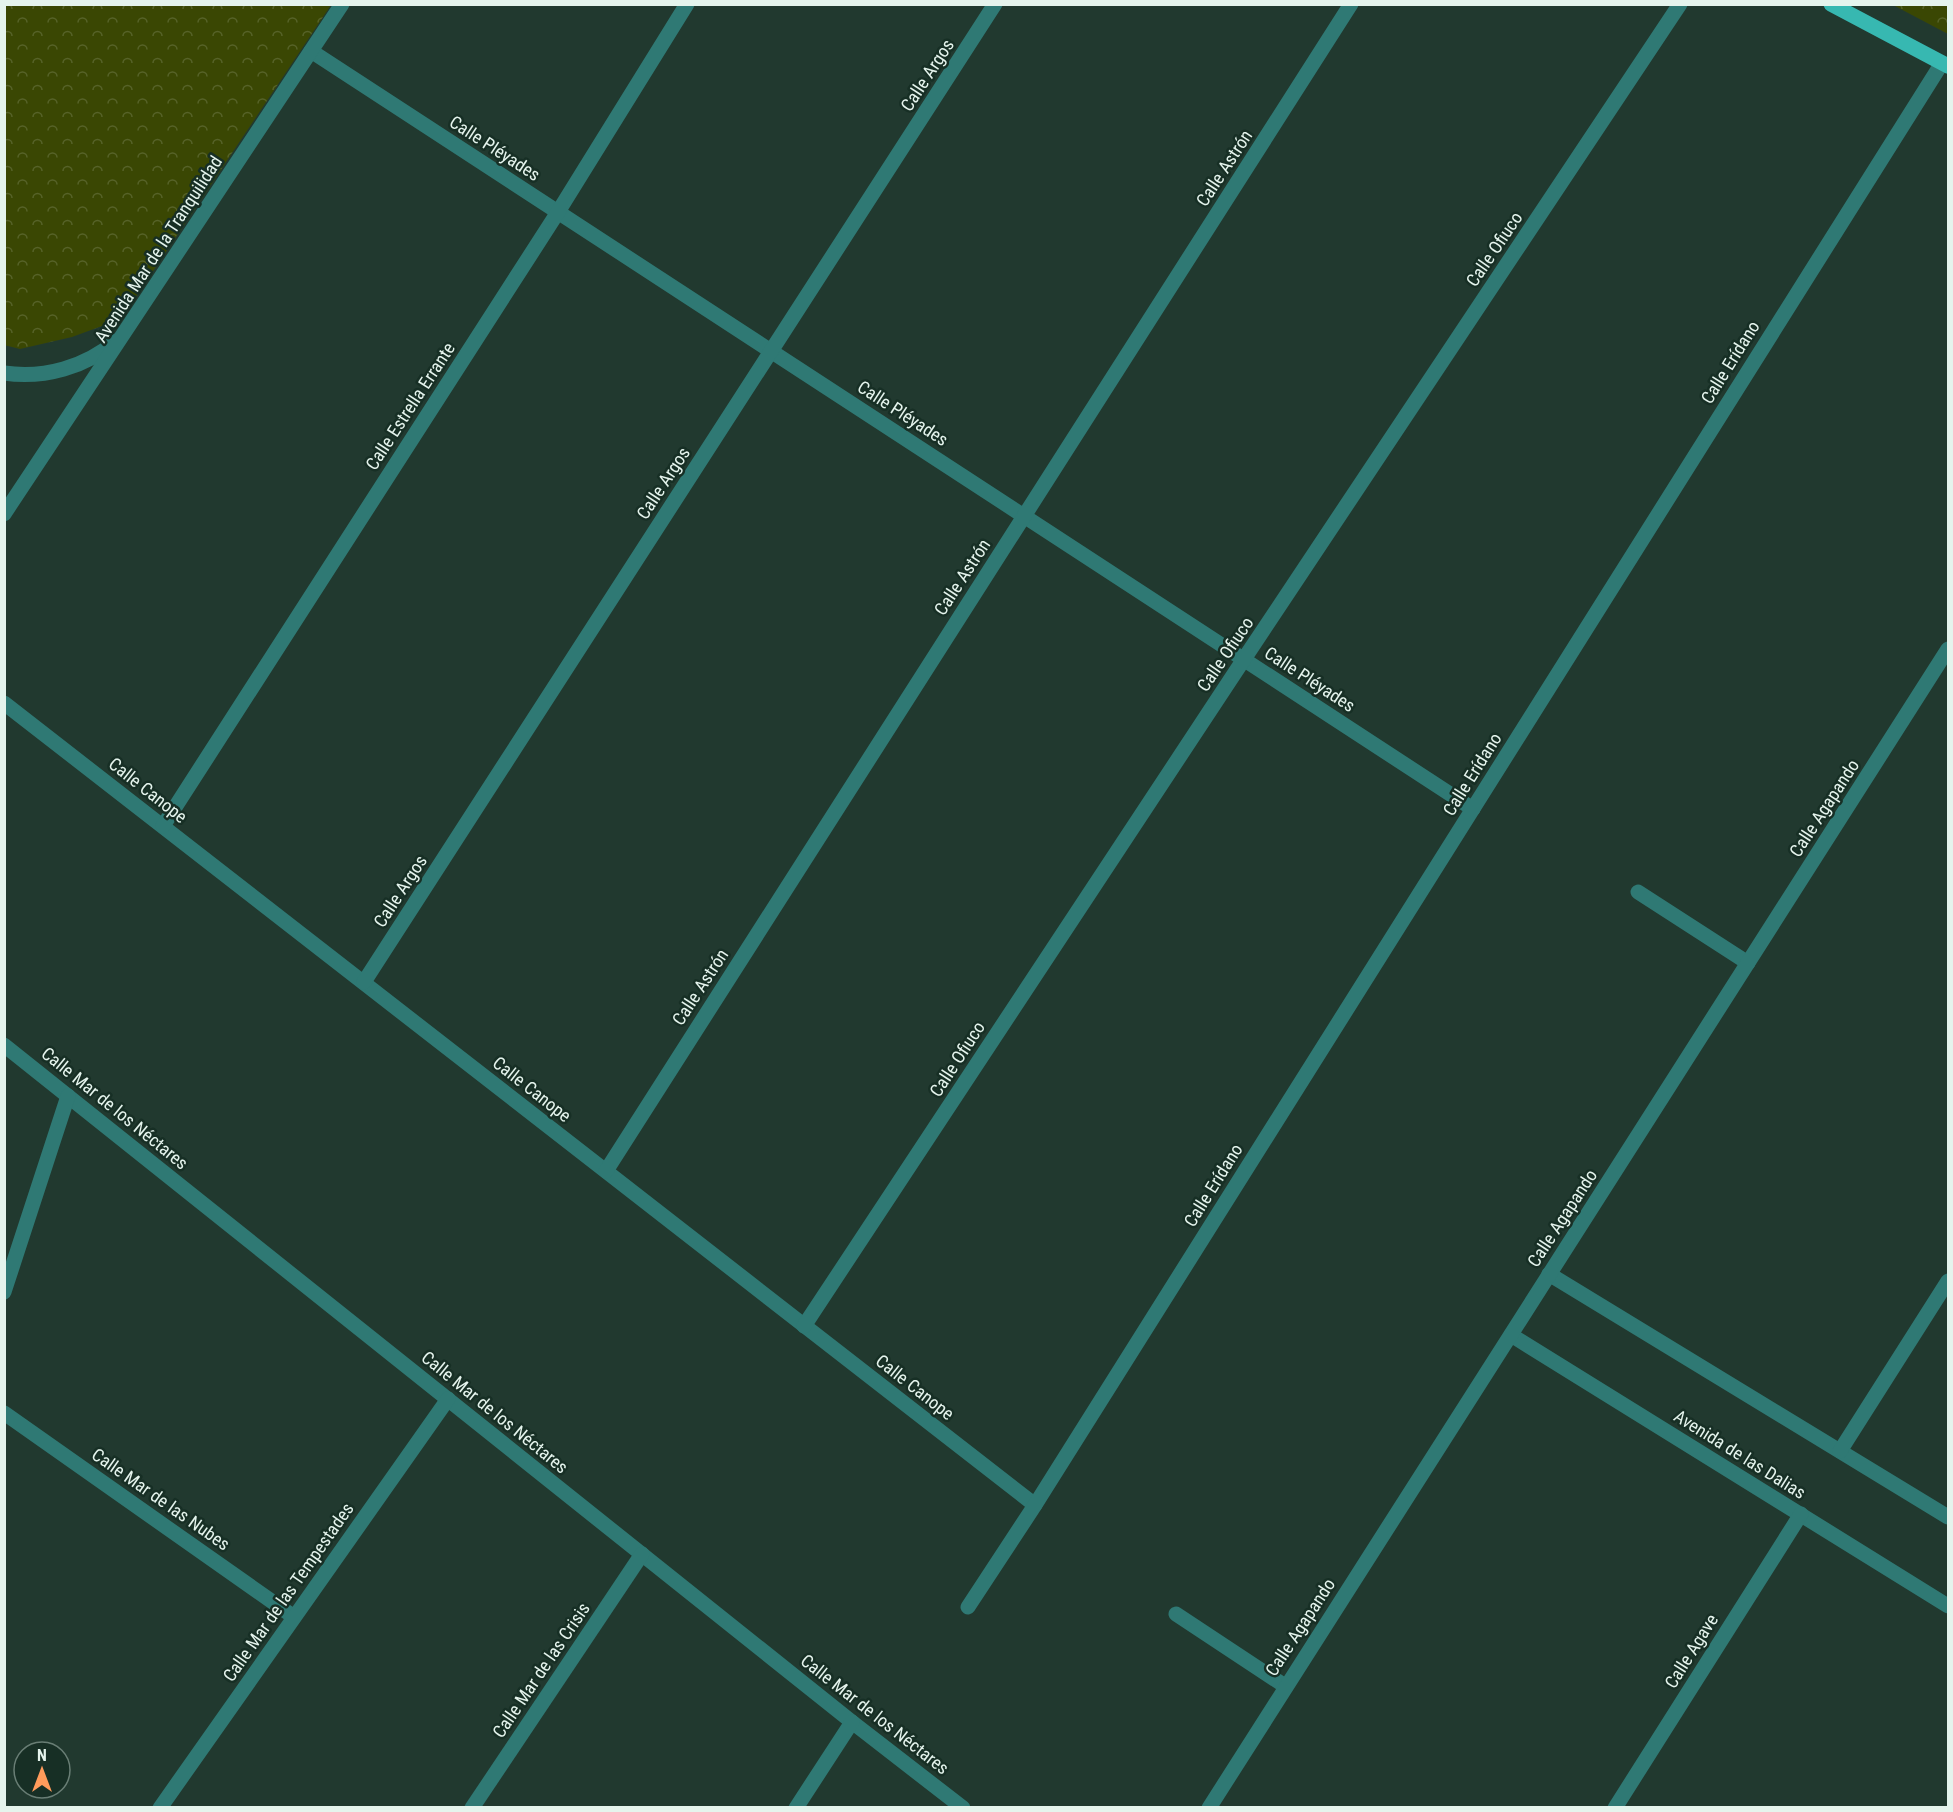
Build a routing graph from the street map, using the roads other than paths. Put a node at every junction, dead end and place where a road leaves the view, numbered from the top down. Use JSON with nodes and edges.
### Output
{"nodes":[{"id":1,"x":342,"y":4,"type":"edge"},
{"id":2,"x":687,"y":4,"type":"edge"},
{"id":3,"x":996,"y":4,"type":"edge"},
{"id":4,"x":1351,"y":4,"type":"edge"},
{"id":5,"x":1680,"y":4,"type":"edge"},
{"id":6,"x":1831,"y":4,"type":"edge"},
{"id":7,"x":311,"y":51,"type":"junction"},
{"id":8,"x":1945,"y":65,"type":"edge"},
{"id":9,"x":558,"y":212,"type":"junction"},
{"id":10,"x":127,"y":331,"type":"junction"},
{"id":11,"x":771,"y":351,"type":"junction"},
{"id":12,"x":4,"y":373,"type":"edge"},
{"id":13,"x":4,"y":514,"type":"edge"},
{"id":14,"x":1024,"y":516,"type":"junction"},
{"id":15,"x":1948,"y":649,"type":"edge"},
{"id":16,"x":1244,"y":659,"type":"junction"},
{"id":17,"x":4,"y":703,"type":"edge"},
{"id":18,"x":1473,"y":808,"type":"junction"},
{"id":19,"x":163,"y":826,"type":"junction"},
{"id":20,"x":1638,"y":892,"type":"dead end"},
{"id":21,"x":1748,"y":963,"type":"junction"},
{"id":22,"x":364,"y":982,"type":"junction"},
{"id":23,"x":4,"y":1044,"type":"edge"},
{"id":24,"x":68,"y":1096,"type":"junction"},
{"id":25,"x":606,"y":1171,"type":"junction"},
{"id":26,"x":1549,"y":1274,"type":"junction"},
{"id":27,"x":1948,"y":1281,"type":"edge"},
{"id":28,"x":4,"y":1292,"type":"edge"},
{"id":29,"x":804,"y":1326,"type":"junction"},
{"id":30,"x":1511,"y":1335,"type":"junction"},
{"id":31,"x":448,"y":1399,"type":"junction"},
{"id":32,"x":4,"y":1413,"type":"edge"},
{"id":33,"x":1840,"y":1451,"type":"junction"},
{"id":34,"x":1035,"y":1505,"type":"junction"},
{"id":35,"x":1801,"y":1515,"type":"junction"},
{"id":36,"x":1948,"y":1517,"type":"edge"},
{"id":37,"x":642,"y":1554,"type":"junction"},
{"id":38,"x":1948,"y":1606,"type":"edge"},
{"id":39,"x":968,"y":1607,"type":"dead end"},
{"id":40,"x":1176,"y":1614,"type":"dead end"},
{"id":41,"x":294,"y":1617,"type":"junction"},
{"id":42,"x":1286,"y":1686,"type":"junction"},
{"id":43,"x":852,"y":1722,"type":"junction"},
{"id":44,"x":160,"y":1808,"type":"edge"},
{"id":45,"x":472,"y":1808,"type":"edge"},
{"id":46,"x":796,"y":1808,"type":"edge"},
{"id":47,"x":963,"y":1808,"type":"edge"},
{"id":48,"x":1209,"y":1808,"type":"edge"},
{"id":49,"x":1615,"y":1808,"type":"edge"}],
"edges":[{"from":1,"to":7,"type":"street","name":"Avenida Mar de la Tranquilidad"},
{"from":2,"to":9,"type":"street","name":"Calle Estrella Errante"},
{"from":3,"to":11,"type":"street","name":"Calle Argos"},
{"from":4,"to":14,"type":"street","name":"Calle Astrón"},
{"from":5,"to":16,"type":"street","name":"Calle Ofiuco"},
{"from":6,"to":8,"type":"main road"},
{"from":7,"to":9,"type":"street","name":"Calle Pléyades"},
{"from":7,"to":10,"type":"street","name":"Avenida Mar de la Tranquilidad"},
{"from":8,"to":18,"type":"street","name":"Calle Erídano"},
{"from":9,"to":11,"type":"street","name":"Calle Pléyades"},
{"from":9,"to":19,"type":"street","name":"Calle Estrella Errante"},
{"from":10,"to":12,"type":"street"},
{"from":10,"to":13,"type":"street","name":"Avenida Mar de la Tranquilidad"},
{"from":11,"to":14,"type":"street","name":"Calle Pléyades"},
{"from":11,"to":22,"type":"street","name":"Calle Argos"},
{"from":14,"to":16,"type":"street","name":"Calle Pléyades"},
{"from":14,"to":25,"type":"street","name":"Calle Astrón"},
{"from":15,"to":21,"type":"street","name":"Calle Agapando"},
{"from":16,"to":18,"type":"street","name":"Calle Pléyades"},
{"from":16,"to":29,"type":"street","name":"Calle Ofiuco"},
{"from":17,"to":19,"type":"street","name":"Calle Canope"},
{"from":18,"to":34,"type":"street","name":"Calle Erídano"},
{"from":19,"to":22,"type":"street","name":"Calle Canope"},
{"from":20,"to":21,"type":"street"},
{"from":21,"to":26,"type":"street","name":"Calle Agapando"},
{"from":22,"to":25,"type":"street","name":"Calle Canope"},
{"from":23,"to":24,"type":"street","name":"Calle Mar de los Néctares"},
{"from":24,"to":28,"type":"street"},
{"from":24,"to":31,"type":"street","name":"Calle Mar de los Néctares"},
{"from":25,"to":29,"type":"street","name":"Calle Canope"},
{"from":26,"to":30,"type":"street","name":"Calle Agapando"},
{"from":26,"to":33,"type":"street"},
{"from":27,"to":33,"type":"street"},
{"from":29,"to":34,"type":"street","name":"Calle Canope"},
{"from":30,"to":35,"type":"street","name":"Avenida de las Dalias"},
{"from":30,"to":42,"type":"street","name":"Calle Agapando"},
{"from":31,"to":37,"type":"street","name":"Calle Mar de los Néctares"},
{"from":31,"to":41,"type":"street","name":"Calle Mar de las Tempestades"},
{"from":32,"to":41,"type":"street","name":"Calle Mar de las Nubes"},
{"from":33,"to":36,"type":"street"},
{"from":34,"to":39,"type":"street","name":"Calle Erídano"},
{"from":35,"to":38,"type":"street","name":"Avenida de las Dalias"},
{"from":35,"to":49,"type":"street","name":"Calle Agave"},
{"from":37,"to":43,"type":"street","name":"Calle Mar de los Néctares"},
{"from":37,"to":45,"type":"street","name":"Calle Mar de las Crisis"},
{"from":40,"to":42,"type":"street"},
{"from":41,"to":44,"type":"street","name":"Calle Mar de las Tempestades"},
{"from":42,"to":48,"type":"street","name":"Calle Agapando"},
{"from":43,"to":46,"type":"street"},
{"from":43,"to":47,"type":"street","name":"Calle Mar de los Néctares"}]}
